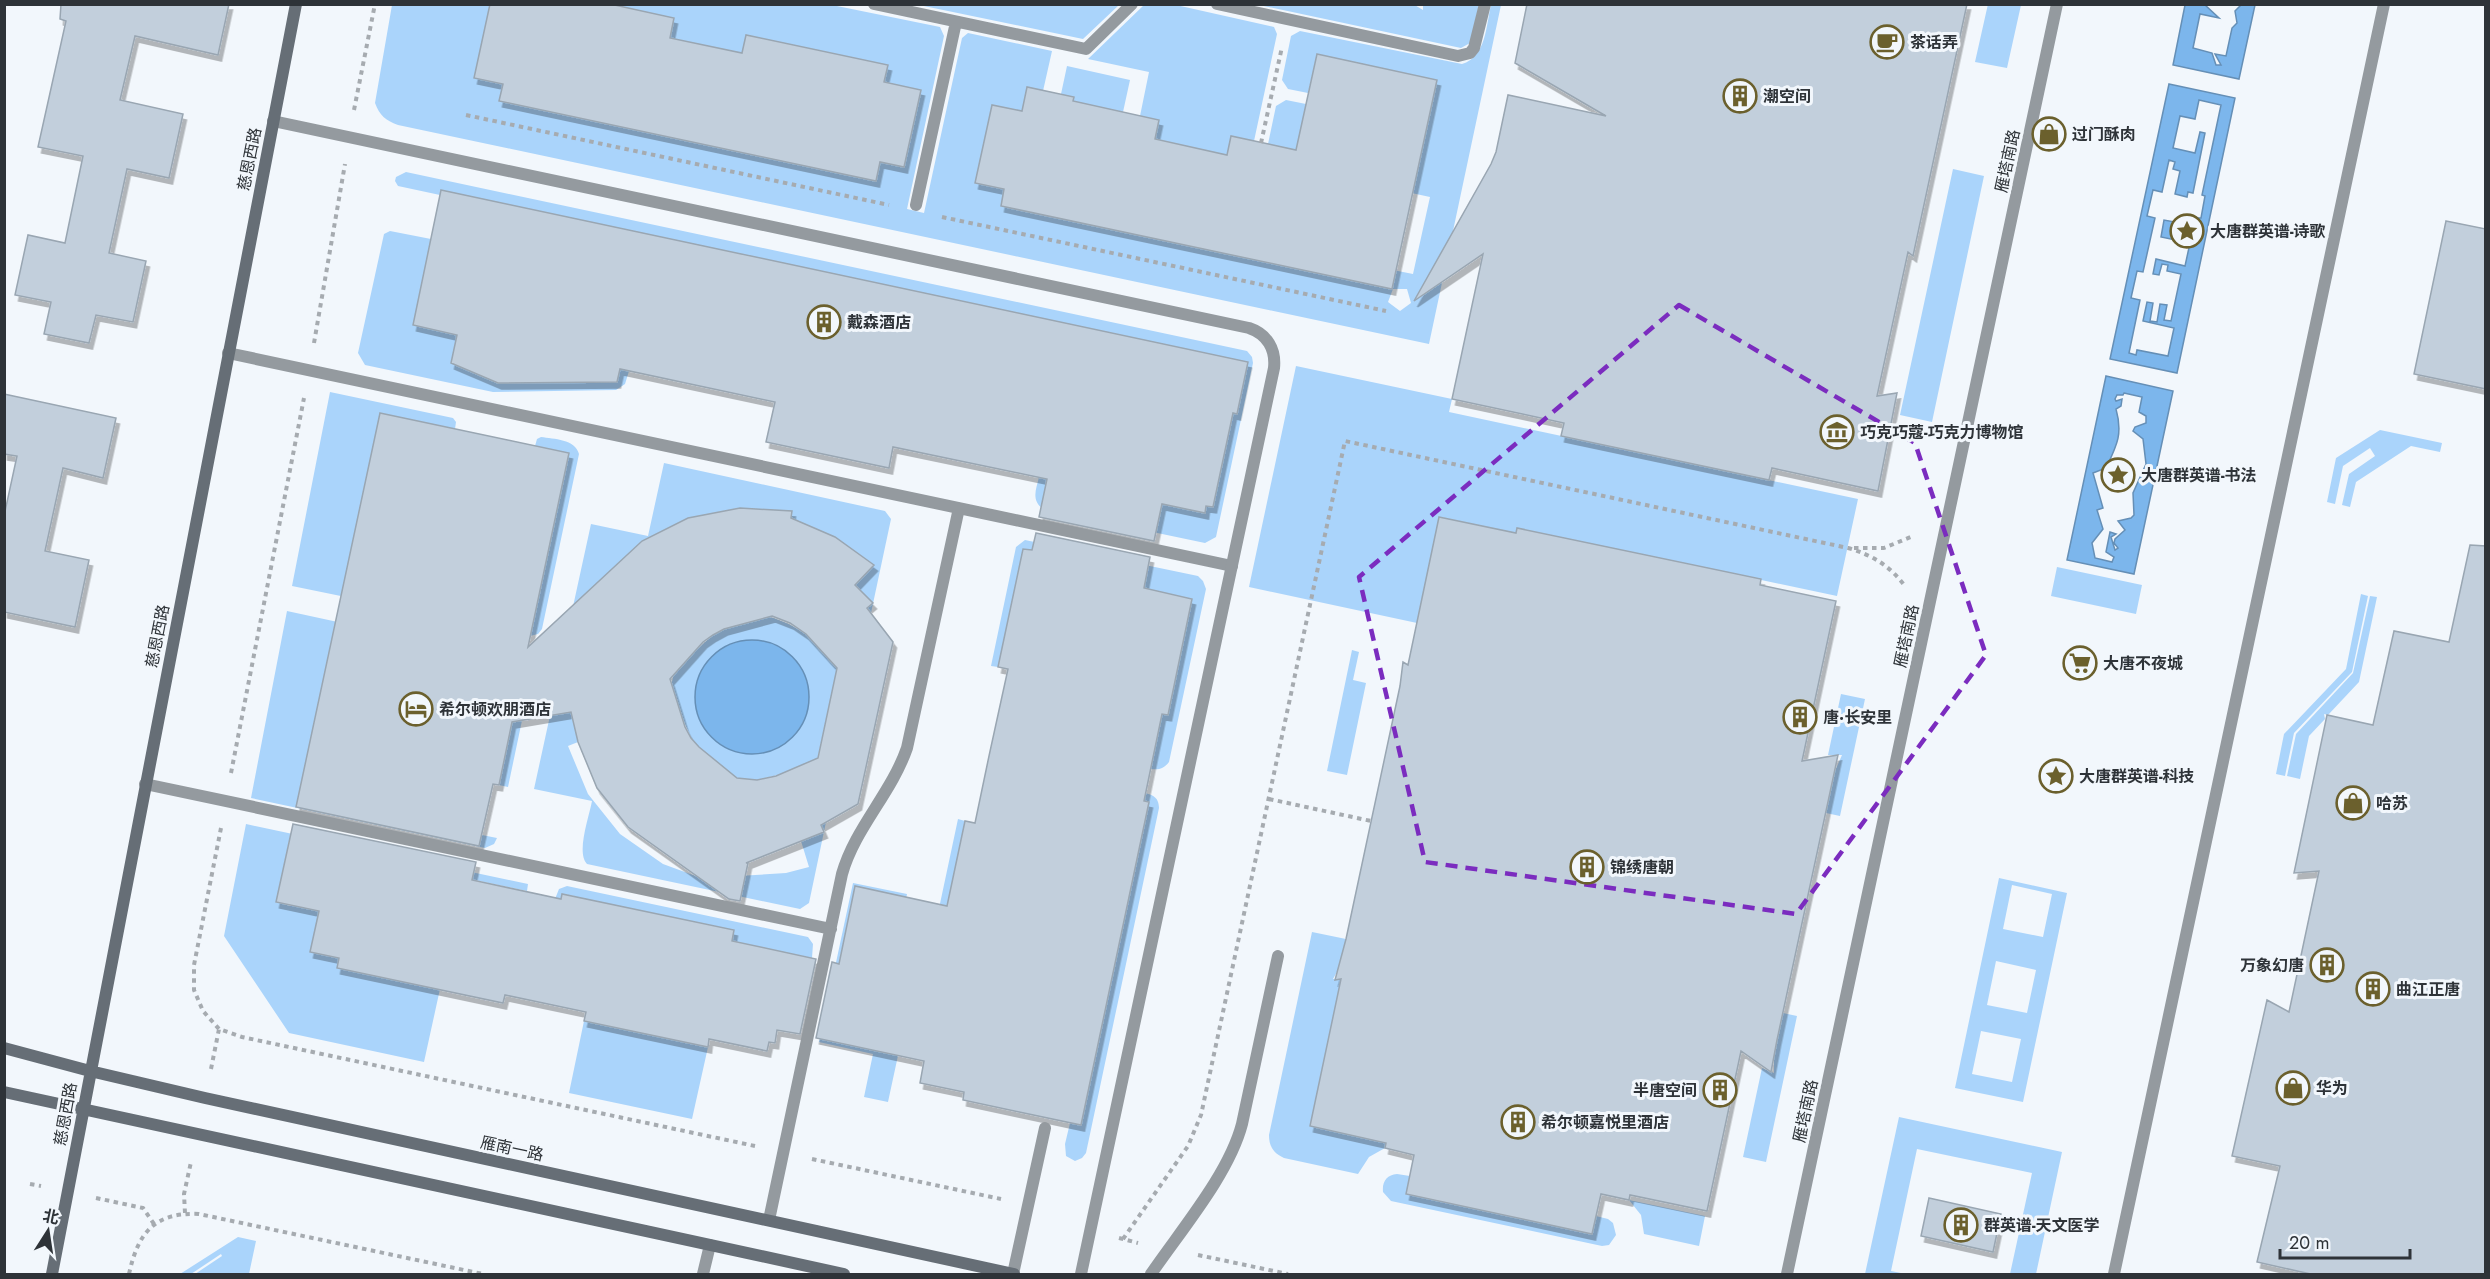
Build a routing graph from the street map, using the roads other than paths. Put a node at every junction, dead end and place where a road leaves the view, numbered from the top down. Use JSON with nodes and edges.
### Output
{"nodes":[{"id":1,"x":296,"y":4,"type":"edge"},
{"id":2,"x":874,"y":4,"type":"edge"},
{"id":3,"x":1132,"y":4,"type":"edge"},
{"id":4,"x":1217,"y":4,"type":"edge"},
{"id":5,"x":1485,"y":4,"type":"edge"},
{"id":6,"x":2057,"y":4,"type":"edge"},
{"id":7,"x":2384,"y":4,"type":"edge"},
{"id":8,"x":956,"y":22,"type":"junction"},
{"id":9,"x":273,"y":121,"type":"junction"},
{"id":10,"x":916,"y":205,"type":"dead end"},
{"id":11,"x":228,"y":353,"type":"junction"},
{"id":12,"x":959,"y":508,"type":"junction"},
{"id":13,"x":1232,"y":566,"type":"junction"},
{"id":14,"x":145,"y":784,"type":"junction"},
{"id":15,"x":831,"y":929,"type":"junction"},
{"id":16,"x":1278,"y":956,"type":"dead end"},
{"id":17,"x":4,"y":1048,"type":"edge"},
{"id":18,"x":90,"y":1071,"type":"junction"},
{"id":19,"x":4,"y":1092,"type":"edge"},
{"id":20,"x":83,"y":1110,"type":"junction"},
{"id":21,"x":1045,"y":1128,"type":"dead end"},
{"id":22,"x":769,"y":1220,"type":"junction"},
{"id":23,"x":710,"y":1245,"type":"junction"},
{"id":24,"x":1013,"y":1274,"type":"edge"},
{"id":25,"x":52,"y":1275,"type":"edge"},
{"id":26,"x":703,"y":1275,"type":"edge"},
{"id":27,"x":844,"y":1275,"type":"edge"},
{"id":28,"x":1081,"y":1275,"type":"edge"},
{"id":29,"x":1151,"y":1275,"type":"edge"},
{"id":30,"x":1787,"y":1275,"type":"edge"},
{"id":31,"x":2114,"y":1275,"type":"edge"}],
"edges":[{"from":1,"to":9,"type":"main road","name":"慈恩西路"},
{"from":2,"to":8,"type":"street"},
{"from":3,"to":8,"type":"street"},
{"from":4,"to":5,"type":"street"},
{"from":6,"to":30,"type":"street","name":"雁塔南路"},
{"from":7,"to":31,"type":"street"},
{"from":8,"to":10,"type":"street"},
{"from":9,"to":11,"type":"main road","name":"慈恩西路"},
{"from":9,"to":13,"type":"street"},
{"from":11,"to":12,"type":"street"},
{"from":11,"to":14,"type":"main road","name":"慈恩西路"},
{"from":12,"to":13,"type":"street"},
{"from":12,"to":15,"type":"street"},
{"from":13,"to":28,"type":"street"},
{"from":14,"to":15,"type":"street"},
{"from":14,"to":18,"type":"main road","name":"慈恩西路"},
{"from":15,"to":22,"type":"street"},
{"from":16,"to":29,"type":"street"},
{"from":17,"to":18,"type":"main road","name":"雁南一路"},
{"from":18,"to":20,"type":"main road","name":"慈恩西路"},
{"from":18,"to":22,"type":"main road","name":"雁南一路"},
{"from":19,"to":20,"type":"main road"},
{"from":20,"to":23,"type":"main road"},
{"from":20,"to":25,"type":"main road","name":"慈恩西路"},
{"from":21,"to":24,"type":"street"},
{"from":22,"to":24,"type":"main road","name":"雁南一路"},
{"from":23,"to":26,"type":"street"},
{"from":23,"to":27,"type":"main road"}]}
